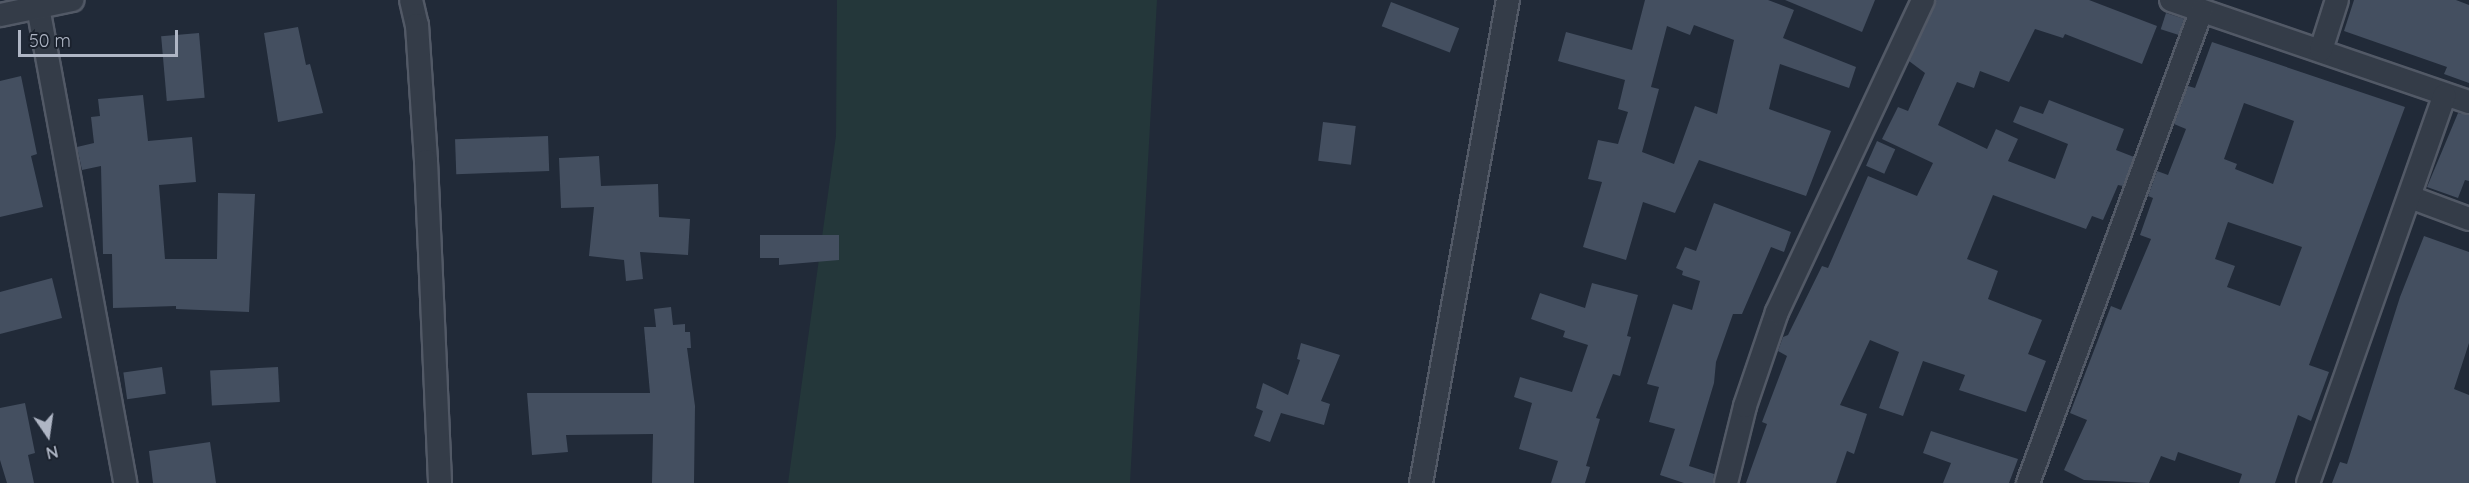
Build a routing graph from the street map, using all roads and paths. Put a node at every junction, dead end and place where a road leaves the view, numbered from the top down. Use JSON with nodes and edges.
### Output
{"nodes":[{"id":1,"x":72,"y":0,"type":"edge"},
{"id":2,"x":411,"y":0,"type":"edge"},
{"id":3,"x":1508,"y":0,"type":"edge"},
{"id":4,"x":1923,"y":0,"type":"edge"},
{"id":5,"x":2171,"y":0,"type":"edge"},
{"id":6,"x":2337,"y":0,"type":"edge"},
{"id":7,"x":38,"y":7,"type":"junction"},
{"id":8,"x":2201,"y":12,"type":"junction"},
{"id":9,"x":0,"y":15,"type":"edge"},
{"id":10,"x":2321,"y":50,"type":"junction"},
{"id":11,"x":2445,"y":95,"type":"junction"},
{"id":12,"x":2469,"y":102,"type":"edge"},
{"id":13,"x":2410,"y":197,"type":"junction"},
{"id":14,"x":2469,"y":219,"type":"edge"},
{"id":15,"x":125,"y":483,"type":"edge"},
{"id":16,"x":440,"y":483,"type":"edge"},
{"id":17,"x":1421,"y":483,"type":"edge"},
{"id":18,"x":1726,"y":483,"type":"edge"},
{"id":19,"x":2028,"y":483,"type":"edge"},
{"id":20,"x":2308,"y":483,"type":"edge"}],
"edges":[{"from":1,"to":7,"type":"street"},
{"from":2,"to":16,"type":"street"},
{"from":3,"to":17,"type":"street"},
{"from":4,"to":18,"type":"street"},
{"from":5,"to":8,"type":"street"},
{"from":6,"to":10,"type":"street"},
{"from":7,"to":9,"type":"street"},
{"from":7,"to":15,"type":"street"},
{"from":8,"to":10,"type":"street"},
{"from":8,"to":19,"type":"street"},
{"from":10,"to":11,"type":"street"},
{"from":11,"to":12,"type":"street"},
{"from":11,"to":13,"type":"street"},
{"from":13,"to":14,"type":"street"},
{"from":13,"to":20,"type":"street"}]}
